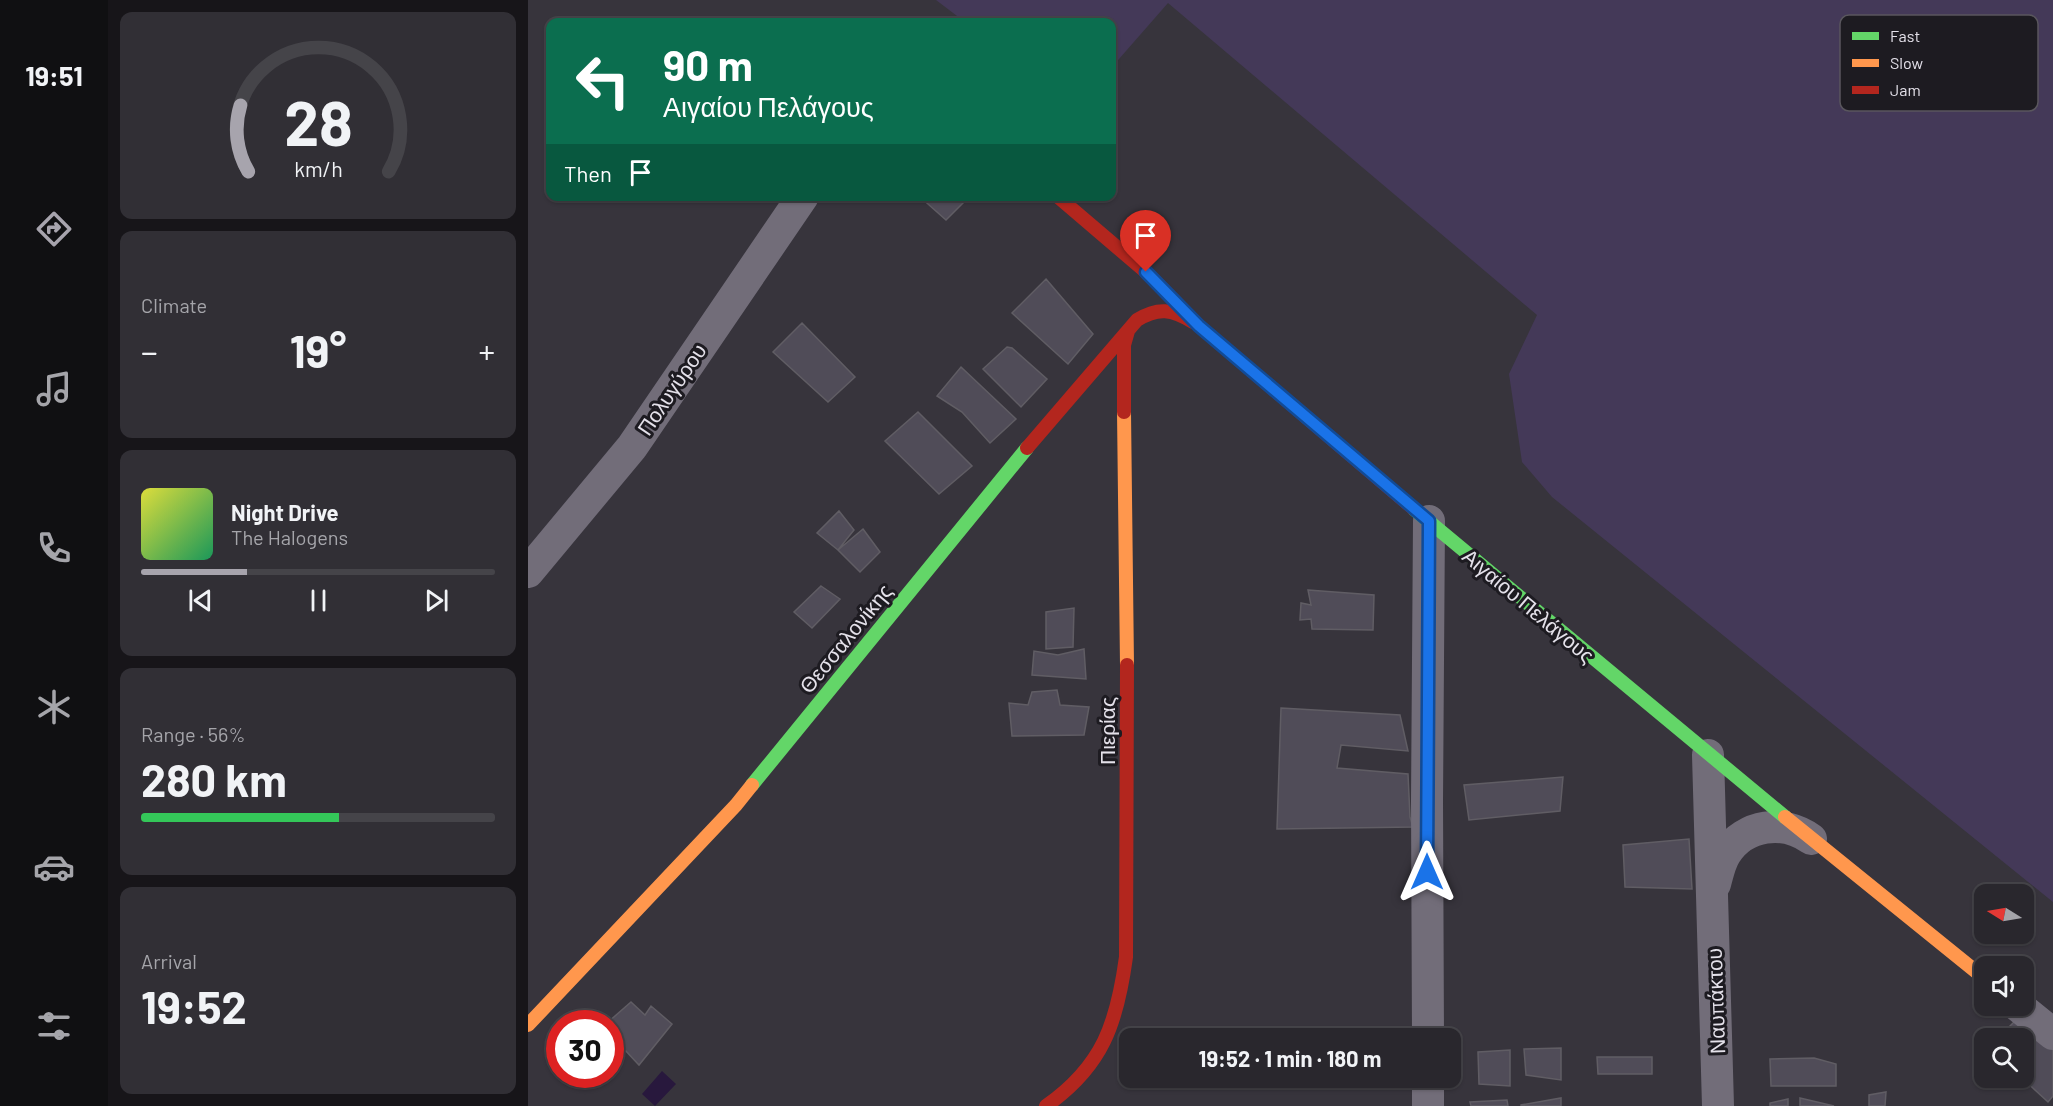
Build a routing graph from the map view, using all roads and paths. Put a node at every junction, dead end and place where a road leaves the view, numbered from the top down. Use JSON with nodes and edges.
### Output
{"nodes":[{"id":1,"x":800,"y":201,"type":"edge"},
{"id":2,"x":1063,"y":201,"type":"edge"},
{"id":3,"x":1199,"y":326,"type":"junction"},
{"id":4,"x":1128,"y":331,"type":"junction"},
{"id":5,"x":1429,"y":521,"type":"junction"},
{"id":6,"x":528,"y":572,"type":"edge"},
{"id":7,"x":1708,"y":755,"type":"junction"},
{"id":8,"x":1815,"y":842,"type":"junction"},
{"id":9,"x":1712,"y":896,"type":"junction"},
{"id":10,"x":1974,"y":970,"type":"edge"},
{"id":11,"x":2031,"y":1016,"type":"edge"},
{"id":12,"x":528,"y":1025,"type":"edge"},
{"id":13,"x":1428,"y":1028,"type":"edge"},
{"id":14,"x":2053,"y":1034,"type":"edge"},
{"id":15,"x":1428,"y":1088,"type":"edge"},
{"id":16,"x":1046,"y":1106,"type":"edge"},
{"id":17,"x":1428,"y":1106,"type":"edge"},
{"id":18,"x":1718,"y":1106,"type":"edge"}],
"edges":[{"from":1,"to":6,"type":"street","name":"Πολυγύρου"},
{"from":2,"to":3,"type":"street","name":"Αιγαίου Πελάγους"},
{"from":3,"to":4,"type":"street","name":"Θεσσαλονίκης"},
{"from":3,"to":5,"type":"street","name":"Αιγαίου Πελάγους"},
{"from":4,"to":12,"type":"street","name":"Θεσσαλονίκης"},
{"from":4,"to":16,"type":"street","name":"Πιερίας"},
{"from":5,"to":7,"type":"street","name":"Αιγαίου Πελάγους"},
{"from":5,"to":13,"type":"street"},
{"from":7,"to":8,"type":"street","name":"Αιγαίου Πελάγους"},
{"from":7,"to":9,"type":"street","name":"Ναυπάκτου"},
{"from":8,"to":9,"type":"street","name":"Ναυπάκτου"},
{"from":8,"to":10,"type":"street","name":"Αιγαίου Πελάγους"},
{"from":9,"to":18,"type":"street","name":"Ναυπάκτου"},
{"from":11,"to":14,"type":"street"},
{"from":15,"to":17,"type":"street"}]}
